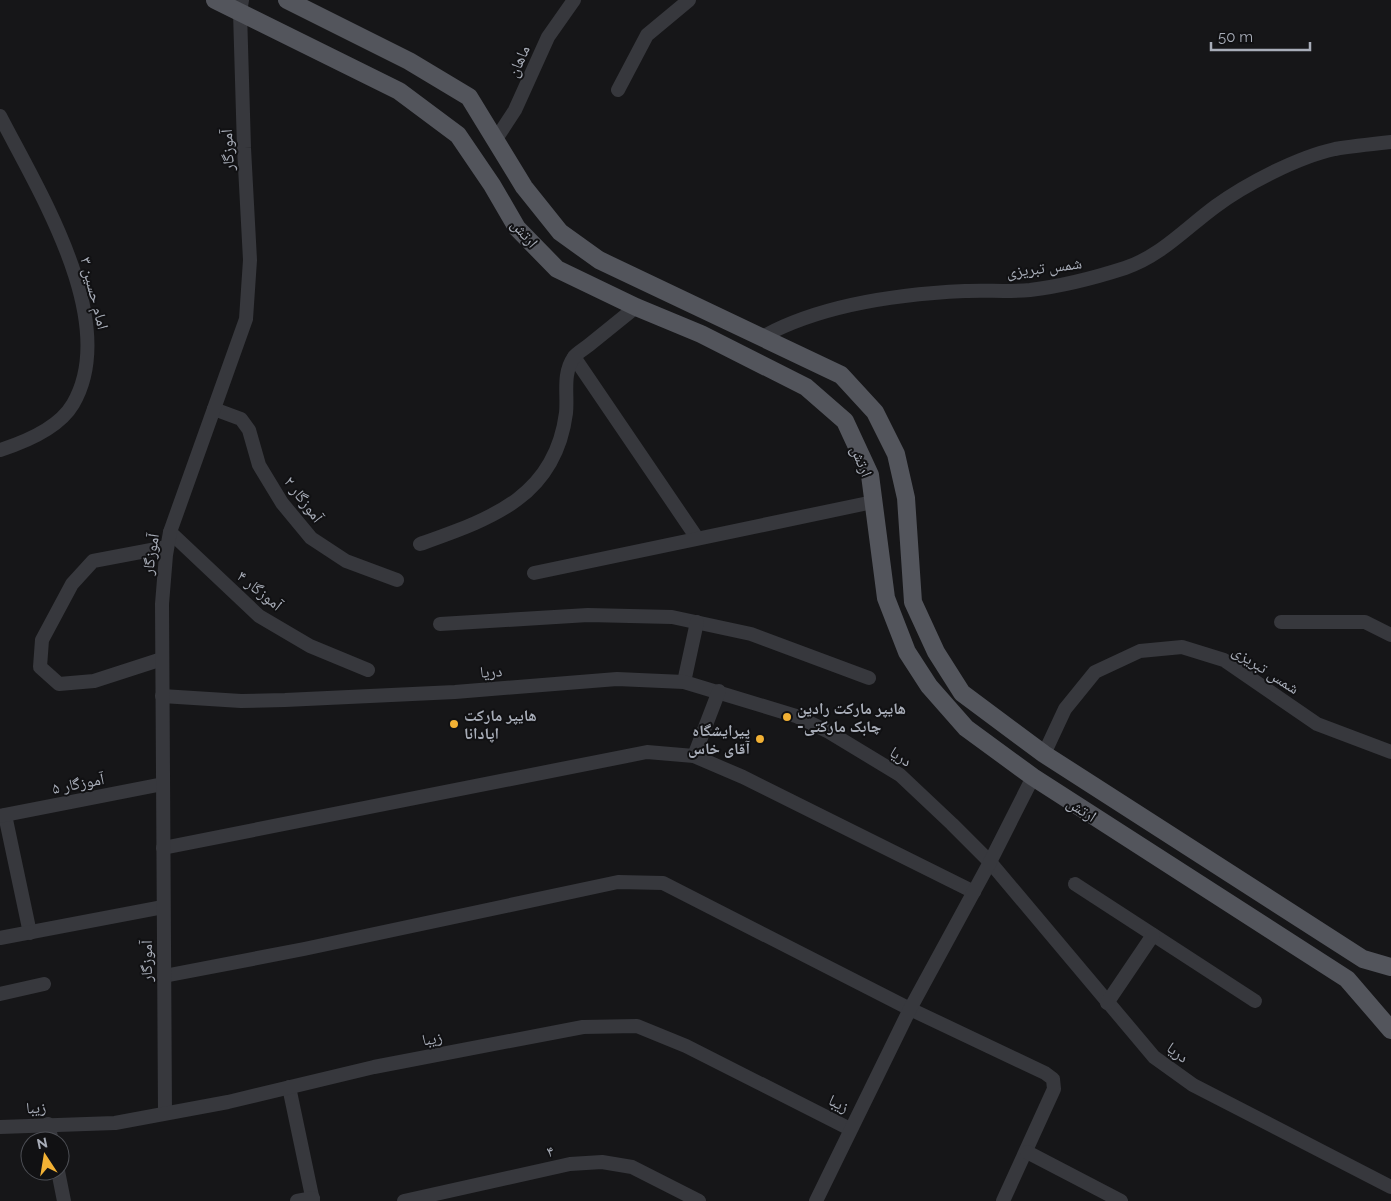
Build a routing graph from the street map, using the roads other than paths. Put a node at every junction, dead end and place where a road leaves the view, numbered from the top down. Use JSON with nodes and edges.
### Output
{"nodes":[{"id":1,"x":215,"y":0,"type":"edge"},
{"id":2,"x":287,"y":0,"type":"edge"},
{"id":3,"x":574,"y":0,"type":"edge"},
{"id":4,"x":689,"y":0,"type":"edge"},
{"id":5,"x":241,"y":6,"type":"edge"},
{"id":6,"x":618,"y":90,"type":"dead end"},
{"id":7,"x":0,"y":116,"type":"edge"},
{"id":8,"x":496,"y":139,"type":"junction"},
{"id":9,"x":1391,"y":142,"type":"edge"},
{"id":10,"x":636,"y":307,"type":"junction"},
{"id":11,"x":764,"y":336,"type":"junction"},
{"id":12,"x":574,"y":357,"type":"junction"},
{"id":13,"x":214,"y":409,"type":"junction"},
{"id":14,"x":0,"y":450,"type":"edge"},
{"id":15,"x":873,"y":502,"type":"junction"},
{"id":16,"x":170,"y":532,"type":"junction"},
{"id":17,"x":697,"y":538,"type":"junction"},
{"id":18,"x":420,"y":544,"type":"dead end"},
{"id":19,"x":167,"y":547,"type":"junction"},
{"id":20,"x":534,"y":573,"type":"dead end"},
{"id":21,"x":398,"y":580,"type":"dead end"},
{"id":22,"x":697,"y":622,"type":"junction"},
{"id":23,"x":1282,"y":622,"type":"dead end"},
{"id":24,"x":440,"y":624,"type":"dead end"},
{"id":25,"x":1391,"y":635,"type":"edge"},
{"id":26,"x":162,"y":659,"type":"junction"},
{"id":27,"x":368,"y":670,"type":"dead end"},
{"id":28,"x":869,"y":678,"type":"dead end"},
{"id":29,"x":684,"y":682,"type":"junction"},
{"id":30,"x":719,"y":691,"type":"junction"},
{"id":31,"x":162,"y":696,"type":"junction"},
{"id":32,"x":1391,"y":752,"type":"edge"},
{"id":33,"x":1044,"y":754,"type":"junction"},
{"id":34,"x":694,"y":756,"type":"junction"},
{"id":35,"x":1033,"y":778,"type":"junction"},
{"id":36,"x":163,"y":784,"type":"junction"},
{"id":37,"x":3,"y":816,"type":"edge"},
{"id":38,"x":163,"y":848,"type":"junction"},
{"id":39,"x":990,"y":862,"type":"junction"},
{"id":40,"x":1075,"y":884,"type":"dead end"},
{"id":41,"x":974,"y":892,"type":"junction"},
{"id":42,"x":163,"y":907,"type":"junction"},
{"id":43,"x":30,"y":932,"type":"junction"},
{"id":44,"x":1153,"y":935,"type":"junction"},
{"id":45,"x":0,"y":938,"type":"edge"},
{"id":46,"x":1391,"y":967,"type":"edge"},
{"id":47,"x":164,"y":976,"type":"junction"},
{"id":48,"x":44,"y":984,"type":"dead end"},
{"id":49,"x":0,"y":994,"type":"edge"},
{"id":50,"x":1255,"y":1001,"type":"dead end"},
{"id":51,"x":1107,"y":1003,"type":"junction"},
{"id":52,"x":910,"y":1009,"type":"junction"},
{"id":53,"x":1391,"y":1030,"type":"edge"},
{"id":54,"x":289,"y":1087,"type":"junction"},
{"id":55,"x":165,"y":1113,"type":"junction"},
{"id":56,"x":48,"y":1124,"type":"junction"},
{"id":57,"x":0,"y":1127,"type":"edge"},
{"id":58,"x":850,"y":1129,"type":"junction"},
{"id":59,"x":50,"y":1131,"type":"edge"},
{"id":60,"x":1027,"y":1152,"type":"junction"},
{"id":61,"x":60,"y":1181,"type":"edge"},
{"id":62,"x":1391,"y":1187,"type":"edge"},
{"id":63,"x":313,"y":1199,"type":"edge"},
{"id":64,"x":819,"y":1200,"type":"edge"},
{"id":65,"x":64,"y":1201,"type":"edge"},
{"id":66,"x":297,"y":1201,"type":"edge"},
{"id":67,"x":404,"y":1201,"type":"edge"},
{"id":68,"x":699,"y":1201,"type":"edge"},
{"id":69,"x":1003,"y":1201,"type":"edge"},
{"id":70,"x":1120,"y":1201,"type":"edge"}],
"edges":[{"from":1,"to":5,"type":"main road","name":"ارتش"},
{"from":2,"to":8,"type":"main road","name":"ارتش"},
{"from":3,"to":8,"type":"street","name":"ماهان"},
{"from":4,"to":6,"type":"street"},
{"from":5,"to":10,"type":"main road","name":"ارتش"},
{"from":5,"to":13,"type":"street","name":"آموزگار"},
{"from":7,"to":14,"type":"street","name":"امام حسین ۳"},
{"from":8,"to":11,"type":"main road","name":"ارتش"},
{"from":9,"to":11,"type":"street","name":"شمس تبریزی"},
{"from":10,"to":12,"type":"street"},
{"from":10,"to":15,"type":"main road","name":"ارتش"},
{"from":11,"to":33,"type":"main road","name":"ارتش"},
{"from":12,"to":17,"type":"street"},
{"from":12,"to":18,"type":"street"},
{"from":13,"to":16,"type":"street","name":"آموزگار"},
{"from":13,"to":21,"type":"street","name":"آموزگار ۲"},
{"from":15,"to":17,"type":"street"},
{"from":15,"to":35,"type":"main road","name":"ارتش"},
{"from":16,"to":19,"type":"street","name":"آموزگار"},
{"from":16,"to":27,"type":"street","name":"آموزگار ۴"},
{"from":17,"to":20,"type":"street"},
{"from":19,"to":26,"type":"street","name":"آموزگار"},
{"from":19,"to":26,"type":"street"},
{"from":22,"to":24,"type":"street"},
{"from":22,"to":28,"type":"street"},
{"from":22,"to":29,"type":"street"},
{"from":23,"to":25,"type":"street"},
{"from":26,"to":31,"type":"street","name":"آموزگار"},
{"from":29,"to":30,"type":"street","name":"دریا"},
{"from":29,"to":31,"type":"street","name":"دریا"},
{"from":30,"to":34,"type":"street"},
{"from":30,"to":39,"type":"street","name":"دریا"},
{"from":31,"to":36,"type":"street","name":"آموزگار"},
{"from":32,"to":33,"type":"street","name":"شمس تبریزی"},
{"from":33,"to":46,"type":"main road","name":"ارتش"},
{"from":34,"to":38,"type":"street"},
{"from":34,"to":41,"type":"street"},
{"from":35,"to":39,"type":"street"},
{"from":35,"to":53,"type":"main road","name":"ارتش"},
{"from":36,"to":37,"type":"street","name":"آموزگار ۵"},
{"from":36,"to":38,"type":"street","name":"آموزگار"},
{"from":37,"to":43,"type":"street"},
{"from":38,"to":42,"type":"street","name":"آموزگار"},
{"from":39,"to":41,"type":"street"},
{"from":39,"to":51,"type":"street","name":"دریا"},
{"from":40,"to":44,"type":"street"},
{"from":41,"to":52,"type":"street"},
{"from":42,"to":43,"type":"street"},
{"from":42,"to":47,"type":"street","name":"آموزگار"},
{"from":43,"to":45,"type":"street"},
{"from":44,"to":50,"type":"street"},
{"from":44,"to":51,"type":"street"},
{"from":47,"to":52,"type":"street"},
{"from":47,"to":55,"type":"street","name":"آموزگار"},
{"from":48,"to":49,"type":"street"},
{"from":51,"to":62,"type":"street","name":"دریا"},
{"from":52,"to":58,"type":"street"},
{"from":52,"to":60,"type":"street"},
{"from":54,"to":55,"type":"street","name":"زیبا"},
{"from":54,"to":58,"type":"street","name":"زیبا"},
{"from":54,"to":63,"type":"street"},
{"from":55,"to":56,"type":"street","name":"زیبا"},
{"from":56,"to":57,"type":"street","name":"زیبا"},
{"from":56,"to":59,"type":"street"},
{"from":58,"to":64,"type":"street"},
{"from":60,"to":69,"type":"street"},
{"from":60,"to":70,"type":"street"},
{"from":61,"to":65,"type":"street"},
{"from":63,"to":66,"type":"street"},
{"from":67,"to":68,"type":"street","name":"۴"}]}
